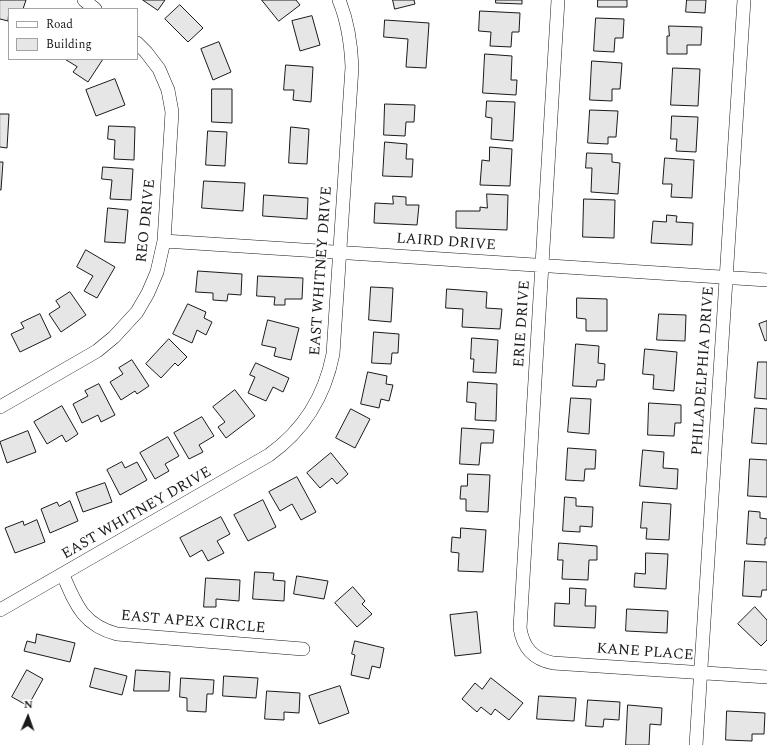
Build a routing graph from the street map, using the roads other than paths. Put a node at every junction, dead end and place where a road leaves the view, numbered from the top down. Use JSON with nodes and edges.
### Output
{"nodes":[{"id":1,"x":84,"y":0,"type":"edge"},
{"id":2,"x":339,"y":0,"type":"edge"},
{"id":3,"x":558,"y":0,"type":"edge"},
{"id":4,"x":744,"y":0,"type":"edge"},
{"id":5,"x":94,"y":8,"type":"edge"},
{"id":6,"x":138,"y":44,"type":"edge"},
{"id":7,"x":164,"y":241,"type":"junction"},
{"id":8,"x":340,"y":252,"type":"junction"},
{"id":9,"x":543,"y":266,"type":"junction"},
{"id":10,"x":726,"y":278,"type":"junction"},
{"id":11,"x":767,"y":280,"type":"edge"},
{"id":12,"x":0,"y":407,"type":"edge"},
{"id":13,"x":63,"y":575,"type":"junction"},
{"id":14,"x":0,"y":610,"type":"edge"},
{"id":15,"x":526,"y":648,"type":"joint"},
{"id":16,"x":303,"y":649,"type":"dead end"},
{"id":17,"x":700,"y":673,"type":"junction"},
{"id":18,"x":767,"y":677,"type":"edge"},
{"id":19,"x":696,"y":745,"type":"edge"}],
"edges":[{"from":1,"to":5,"type":"street"},
{"from":2,"to":8,"type":"street","name":"EAST WHITNEY DRIVE"},
{"from":3,"to":9,"type":"street","name":"ERIE DRIVE"},
{"from":4,"to":10,"type":"street","name":"PHILADELPHIA DRIVE"},
{"from":6,"to":7,"type":"street","name":"REO DRIVE"},
{"from":7,"to":8,"type":"street","name":"LAIRD DRIVE"},
{"from":7,"to":12,"type":"street","name":"REO DRIVE"},
{"from":8,"to":9,"type":"street","name":"LAIRD DRIVE"},
{"from":8,"to":13,"type":"street","name":"EAST WHITNEY DRIVE"},
{"from":9,"to":10,"type":"street","name":"LAIRD DRIVE"},
{"from":9,"to":15,"type":"street","name":"ERIE DRIVE"},
{"from":10,"to":11,"type":"street","name":"LAIRD DRIVE"},
{"from":10,"to":17,"type":"street","name":"PHILADELPHIA DRIVE"},
{"from":13,"to":14,"type":"street","name":"EAST WHITNEY DRIVE"},
{"from":13,"to":16,"type":"street","name":"EAST APEX CIRCLE"},
{"from":15,"to":17,"type":"street","name":"KANE PLACE"},
{"from":17,"to":18,"type":"street","name":"KANE PLACE"},
{"from":17,"to":19,"type":"street","name":"PHILADELPHIA DRIVE"}]}
